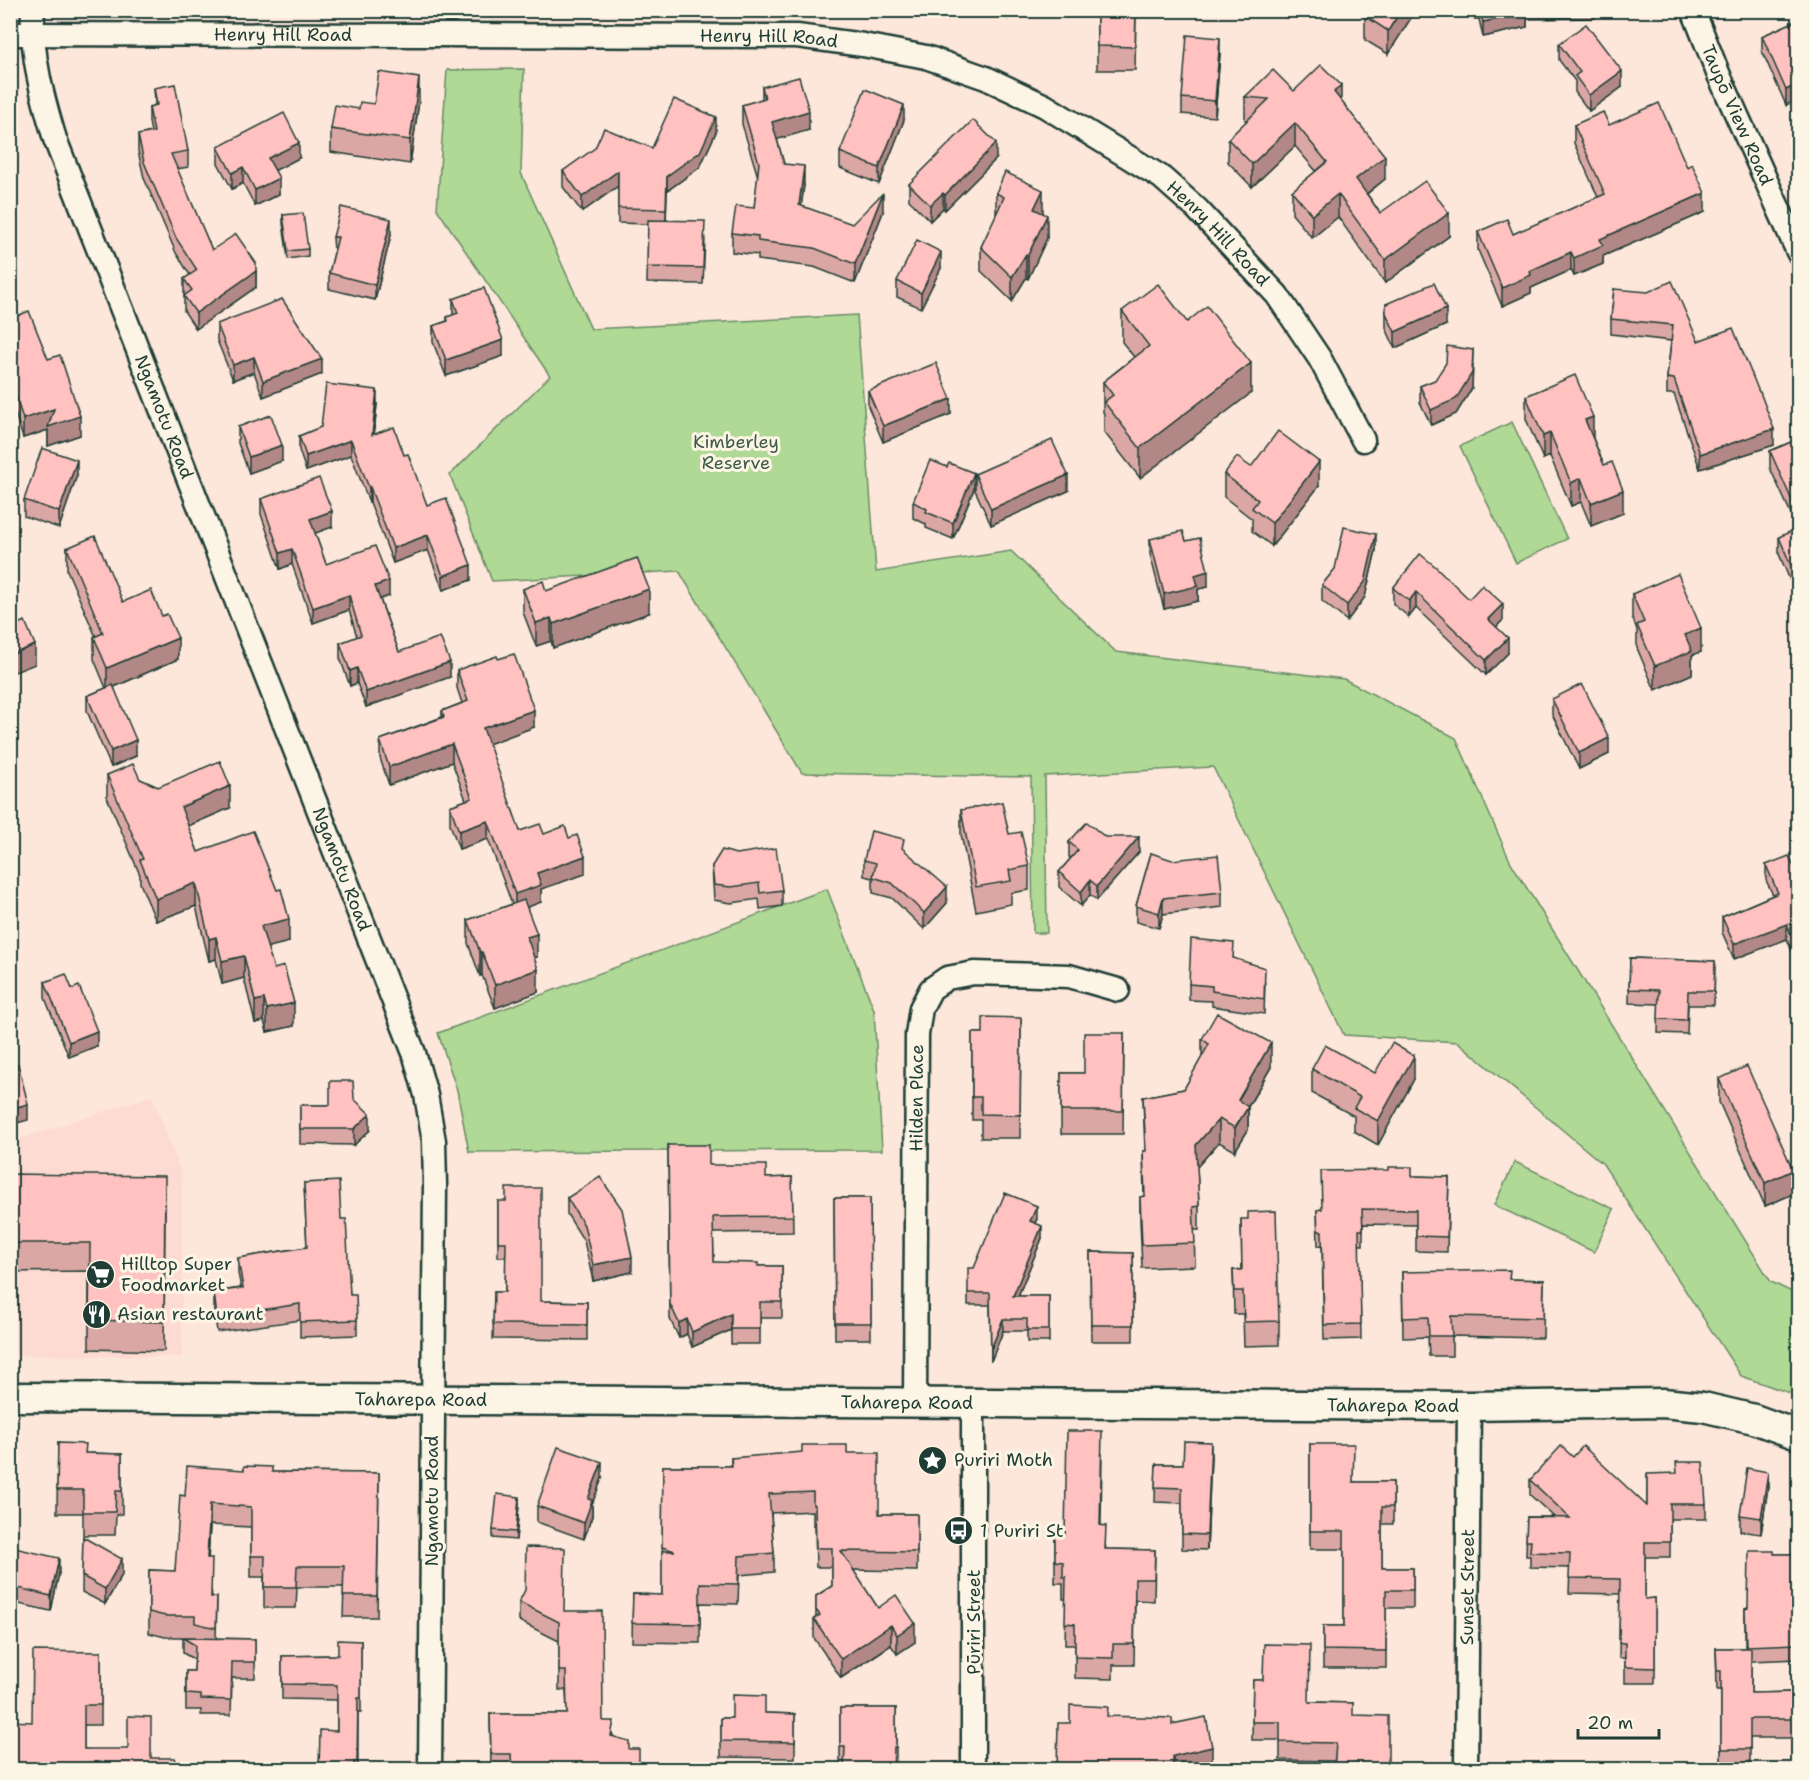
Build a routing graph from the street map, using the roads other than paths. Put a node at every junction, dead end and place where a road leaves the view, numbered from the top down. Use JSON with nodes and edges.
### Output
{"nodes":[{"id":1,"x":33,"y":10,"type":"edge"},
{"id":2,"x":1693,"y":10,"type":"edge"},
{"id":3,"x":21,"y":34,"type":"edge"},
{"id":4,"x":1798,"y":252,"type":"edge"},
{"id":5,"x":1363,"y":440,"type":"dead end"},
{"id":6,"x":1118,"y":990,"type":"dead end"},
{"id":7,"x":10,"y":1397,"type":"edge"},
{"id":8,"x":432,"y":1399,"type":"junction"},
{"id":9,"x":915,"y":1402,"type":"junction"},
{"id":10,"x":973,"y":1403,"type":"junction"},
{"id":11,"x":1469,"y":1406,"type":"junction"},
{"id":12,"x":1798,"y":1435,"type":"edge"},
{"id":13,"x":430,"y":1770,"type":"edge"},
{"id":14,"x":973,"y":1770,"type":"edge"},
{"id":15,"x":1466,"y":1770,"type":"edge"}],
"edges":[{"from":1,"to":3,"type":"street","name":"Ngamotu Road"},
{"from":2,"to":4,"type":"street","name":"Taupō View Road"},
{"from":3,"to":5,"type":"street","name":"Henry Hill Road"},
{"from":3,"to":8,"type":"street","name":"Ngamotu Road"},
{"from":6,"to":9,"type":"street","name":"Hilden Place"},
{"from":7,"to":8,"type":"street","name":"Taharepa Road"},
{"from":8,"to":9,"type":"street","name":"Taharepa Road"},
{"from":8,"to":13,"type":"street","name":"Ngamotu Road"},
{"from":9,"to":10,"type":"street","name":"Taharepa Road"},
{"from":10,"to":11,"type":"street","name":"Taharepa Road"},
{"from":10,"to":14,"type":"street","name":"Pūriri Street"},
{"from":11,"to":12,"type":"street","name":"Taharepa Road"},
{"from":11,"to":15,"type":"street","name":"Sunset Street"}]}
